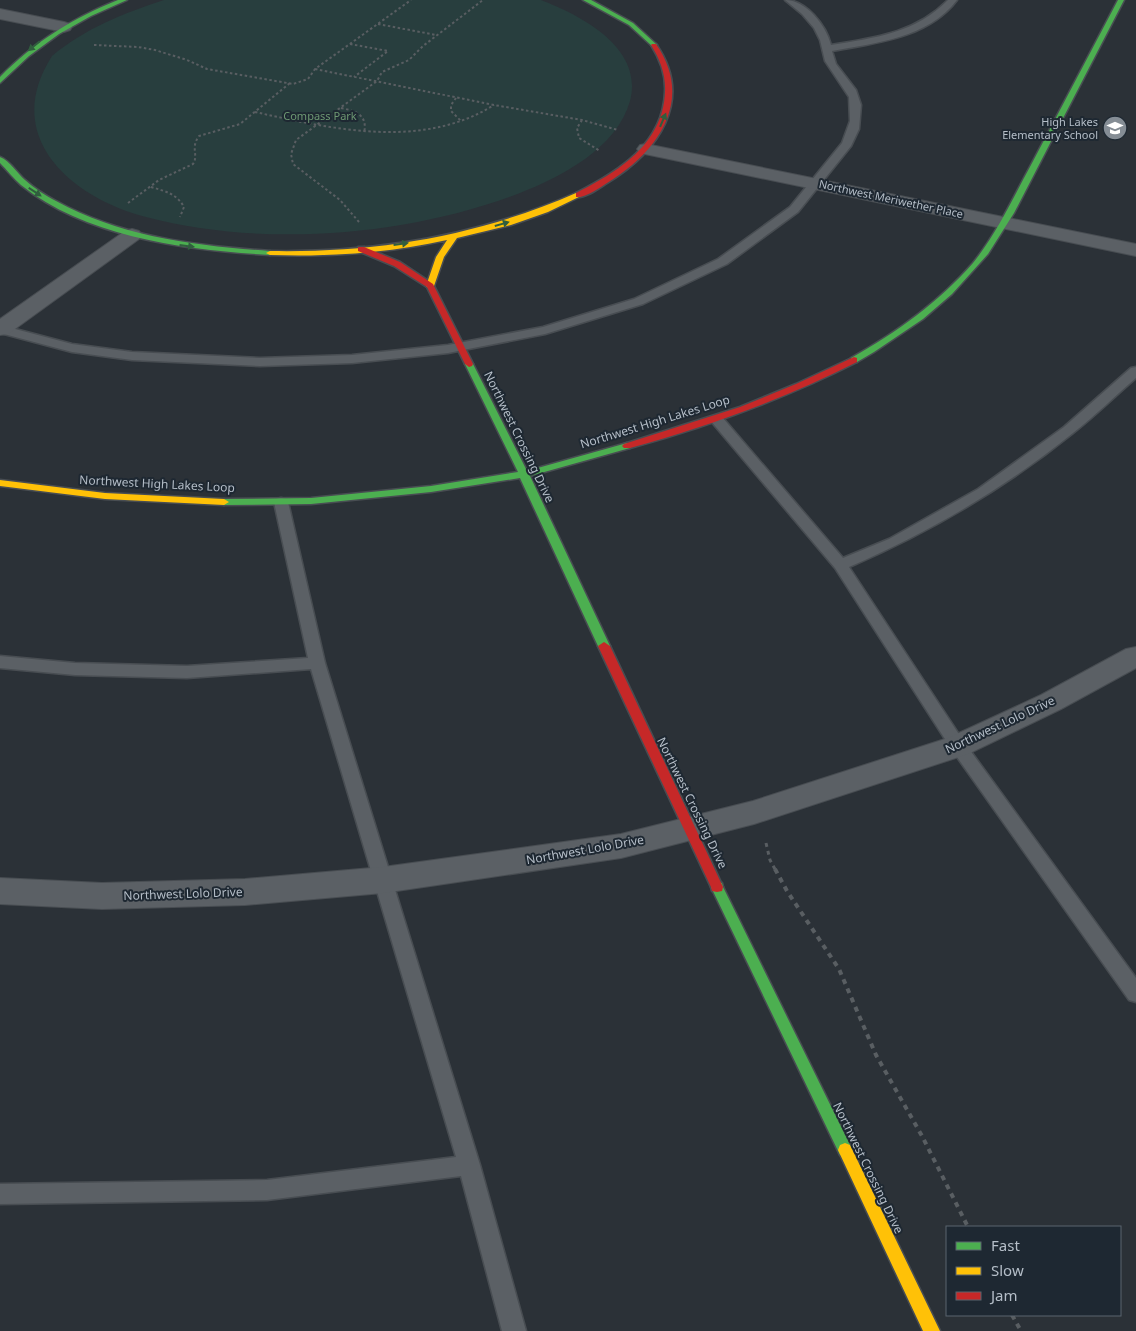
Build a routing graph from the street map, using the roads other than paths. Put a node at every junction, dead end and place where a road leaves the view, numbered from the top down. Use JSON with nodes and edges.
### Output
{"nodes":[{"id":1,"x":124,"y":0,"type":"edge"},
{"id":2,"x":586,"y":0,"type":"edge"},
{"id":3,"x":789,"y":0,"type":"edge"},
{"id":4,"x":953,"y":0,"type":"edge"},
{"id":5,"x":1121,"y":0,"type":"edge"},
{"id":6,"x":0,"y":14,"type":"edge"},
{"id":7,"x":64,"y":27,"type":"junction"},
{"id":8,"x":827,"y":48,"type":"junction"},
{"id":9,"x":0,"y":80,"type":"edge"},
{"id":10,"x":645,"y":149,"type":"junction"},
{"id":11,"x":0,"y":159,"type":"edge"},
{"id":12,"x":818,"y":184,"type":"junction"},
{"id":13,"x":1004,"y":223,"type":"junction"},
{"id":14,"x":132,"y":235,"type":"junction"},
{"id":15,"x":455,"y":235,"type":"junction"},
{"id":16,"x":364,"y":249,"type":"junction"},
{"id":17,"x":1136,"y":250,"type":"edge"},
{"id":18,"x":430,"y":286,"type":"junction"},
{"id":19,"x":0,"y":329,"type":"edge"},
{"id":20,"x":460,"y":348,"type":"junction"},
{"id":21,"x":1136,"y":371,"type":"edge"},
{"id":22,"x":718,"y":420,"type":"junction"},
{"id":23,"x":524,"y":475,"type":"junction"},
{"id":24,"x":0,"y":483,"type":"edge"},
{"id":25,"x":281,"y":502,"type":"junction"},
{"id":26,"x":840,"y":565,"type":"junction"},
{"id":27,"x":1136,"y":656,"type":"edge"},
{"id":28,"x":0,"y":662,"type":"edge"},
{"id":29,"x":317,"y":663,"type":"junction"},
{"id":30,"x":958,"y":746,"type":"junction"},
{"id":31,"x":690,"y":829,"type":"junction"},
{"id":32,"x":383,"y":880,"type":"junction"},
{"id":33,"x":0,"y":891,"type":"edge"},
{"id":34,"x":1130,"y":974,"type":"edge"},
{"id":35,"x":1136,"y":994,"type":"edge"},
{"id":36,"x":469,"y":1164,"type":"junction"},
{"id":37,"x":0,"y":1194,"type":"edge"},
{"id":38,"x":514,"y":1331,"type":"edge"},
{"id":39,"x":932,"y":1331,"type":"edge"}],
"edges":[{"from":1,"to":7,"type":"street"},
{"from":10,"to":2,"type":"street","one_way":true},
{"from":3,"to":8,"type":"lane"},
{"from":4,"to":8,"type":"lane"},
{"from":5,"to":13,"type":"street","name":"Northwest High Lakes Loop"},
{"from":6,"to":7,"type":"street"},
{"from":7,"to":9,"type":"street","one_way":true},
{"from":8,"to":12,"type":"lane"},
{"from":10,"to":12,"type":"street","name":"Northwest Meriwether Place"},
{"from":15,"to":10,"type":"street","one_way":true},
{"from":11,"to":14,"type":"street","one_way":true},
{"from":12,"to":13,"type":"street","name":"Northwest Meriwether Place"},
{"from":12,"to":20,"type":"lane"},
{"from":13,"to":17,"type":"street","name":"Northwest Meriwether Place"},
{"from":13,"to":22,"type":"street","name":"Northwest High Lakes Loop"},
{"from":14,"to":16,"type":"street","one_way":true},
{"from":14,"to":19,"type":"street"},
{"from":16,"to":15,"type":"street","one_way":true},
{"from":15,"to":18,"type":"street"},
{"from":16,"to":18,"type":"street"},
{"from":18,"to":20,"type":"street","name":"Northwest Crossing Drive"},
{"from":19,"to":20,"type":"lane"},
{"from":20,"to":23,"type":"street","name":"Northwest Crossing Drive"},
{"from":21,"to":26,"type":"lane"},
{"from":22,"to":23,"type":"street","name":"Northwest High Lakes Loop"},
{"from":22,"to":26,"type":"lane"},
{"from":23,"to":25,"type":"street","name":"Northwest High Lakes Loop"},
{"from":23,"to":31,"type":"street","name":"Northwest Crossing Drive"},
{"from":24,"to":25,"type":"street","name":"Northwest High Lakes Loop"},
{"from":25,"to":29,"type":"lane"},
{"from":26,"to":30,"type":"lane"},
{"from":27,"to":30,"type":"street","name":"Northwest Lolo Drive"},
{"from":28,"to":29,"type":"lane"},
{"from":29,"to":32,"type":"lane"},
{"from":30,"to":31,"type":"street","name":"Northwest Lolo Drive"},
{"from":30,"to":34,"type":"lane"},
{"from":31,"to":32,"type":"street","name":"Northwest Lolo Drive"},
{"from":31,"to":39,"type":"street","name":"Northwest Crossing Drive"},
{"from":32,"to":33,"type":"street","name":"Northwest Lolo Drive"},
{"from":32,"to":36,"type":"lane"},
{"from":34,"to":35,"type":"lane"},
{"from":36,"to":37,"type":"lane"},
{"from":36,"to":38,"type":"lane"}]}
